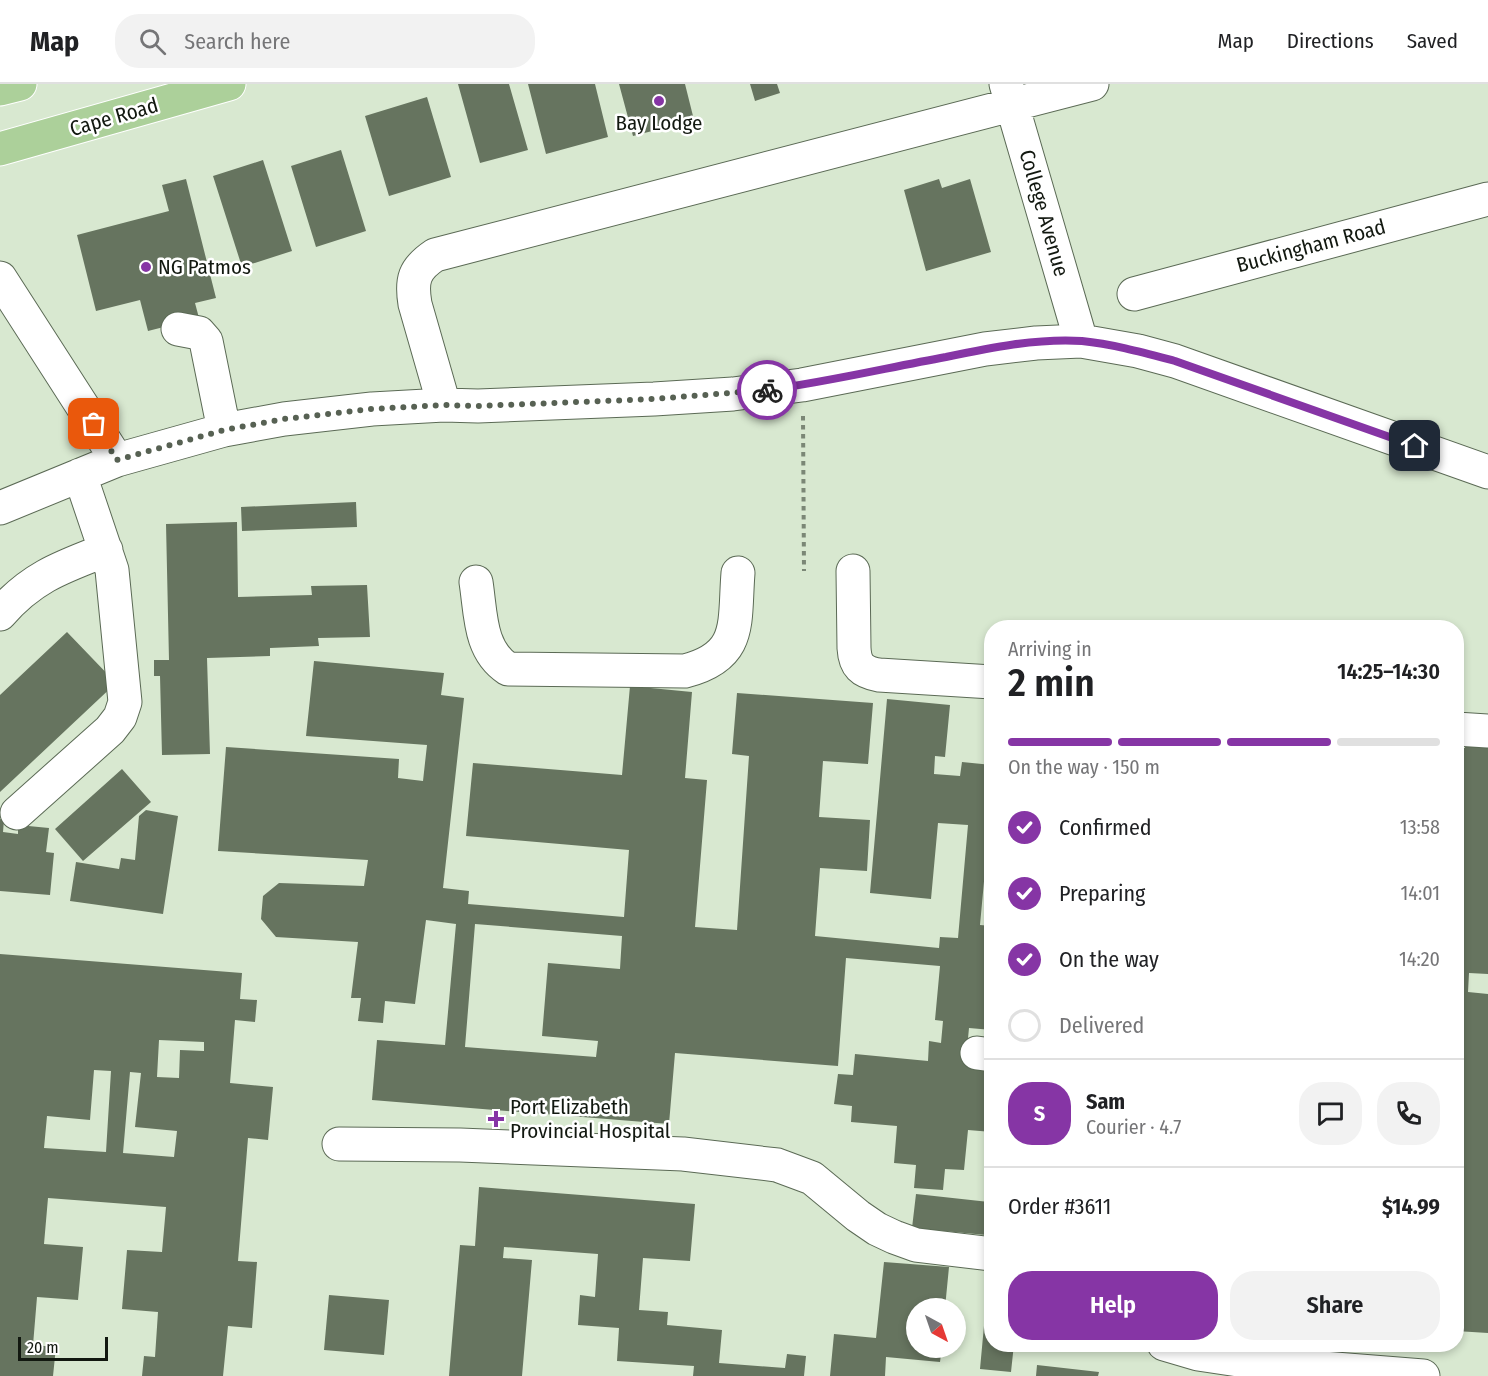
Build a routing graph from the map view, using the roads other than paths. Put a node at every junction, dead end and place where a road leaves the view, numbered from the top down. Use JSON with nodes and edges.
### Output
{"nodes":[{"id":1,"x":20,"y":84,"type":"edge"},
{"id":2,"x":229,"y":84,"type":"edge"},
{"id":3,"x":1092,"y":84,"type":"edge"},
{"id":4,"x":0,"y":89,"type":"edge"},
{"id":5,"x":1009,"y":95,"type":"edge"},
{"id":6,"x":0,"y":149,"type":"edge"},
{"id":7,"x":1488,"y":199,"type":"edge"},
{"id":8,"x":0,"y":278,"type":"edge"},
{"id":9,"x":1134,"y":294,"type":"dead end"},
{"id":10,"x":178,"y":329,"type":"dead end"},
{"id":11,"x":1081,"y":341,"type":"junction"},
{"id":12,"x":444,"y":405,"type":"junction"},
{"id":13,"x":224,"y":430,"type":"junction"},
{"id":14,"x":117,"y":460,"type":"junction"},
{"id":15,"x":1488,"y":472,"type":"edge"},
{"id":16,"x":80,"y":475,"type":"junction"},
{"id":17,"x":0,"y":508,"type":"edge"},
{"id":18,"x":106,"y":550,"type":"junction"},
{"id":19,"x":853,"y":571,"type":"dead end"},
{"id":20,"x":738,"y":573,"type":"dead end"},
{"id":21,"x":476,"y":582,"type":"dead end"},
{"id":22,"x":0,"y":614,"type":"edge"},
{"id":23,"x":984,"y":682,"type":"edge"},
{"id":24,"x":1464,"y":730,"type":"edge"},
{"id":25,"x":1488,"y":731,"type":"edge"},
{"id":26,"x":16,"y":813,"type":"dead end"},
{"id":27,"x":339,"y":1144,"type":"dead end"},
{"id":28,"x":984,"y":1253,"type":"edge"},
{"id":29,"x":1191,"y":1352,"type":"edge"},
{"id":30,"x":1260,"y":1354,"type":"edge"},
{"id":31,"x":1423,"y":1376,"type":"edge"}],
"edges":[{"from":1,"to":4,"type":"main road"},
{"from":2,"to":6,"type":"main road","name":"Cape Road"},
{"from":3,"to":5,"type":"street"},
{"from":5,"to":11,"type":"street","name":"College Avenue"},
{"from":5,"to":12,"type":"street"},
{"from":7,"to":9,"type":"street","name":"Buckingham Road"},
{"from":8,"to":14,"type":"street"},
{"from":10,"to":13,"type":"street"},
{"from":11,"to":12,"type":"street"},
{"from":11,"to":15,"type":"street"},
{"from":12,"to":13,"type":"street"},
{"from":13,"to":14,"type":"street"},
{"from":14,"to":16,"type":"street"},
{"from":16,"to":17,"type":"street"},
{"from":16,"to":18,"type":"street"},
{"from":18,"to":22,"type":"street"},
{"from":18,"to":26,"type":"street"},
{"from":19,"to":23,"type":"street"},
{"from":20,"to":21,"type":"street"},
{"from":24,"to":25,"type":"street"},
{"from":27,"to":28,"type":"street"},
{"from":29,"to":30,"type":"street"},
{"from":30,"to":31,"type":"street"}]}
